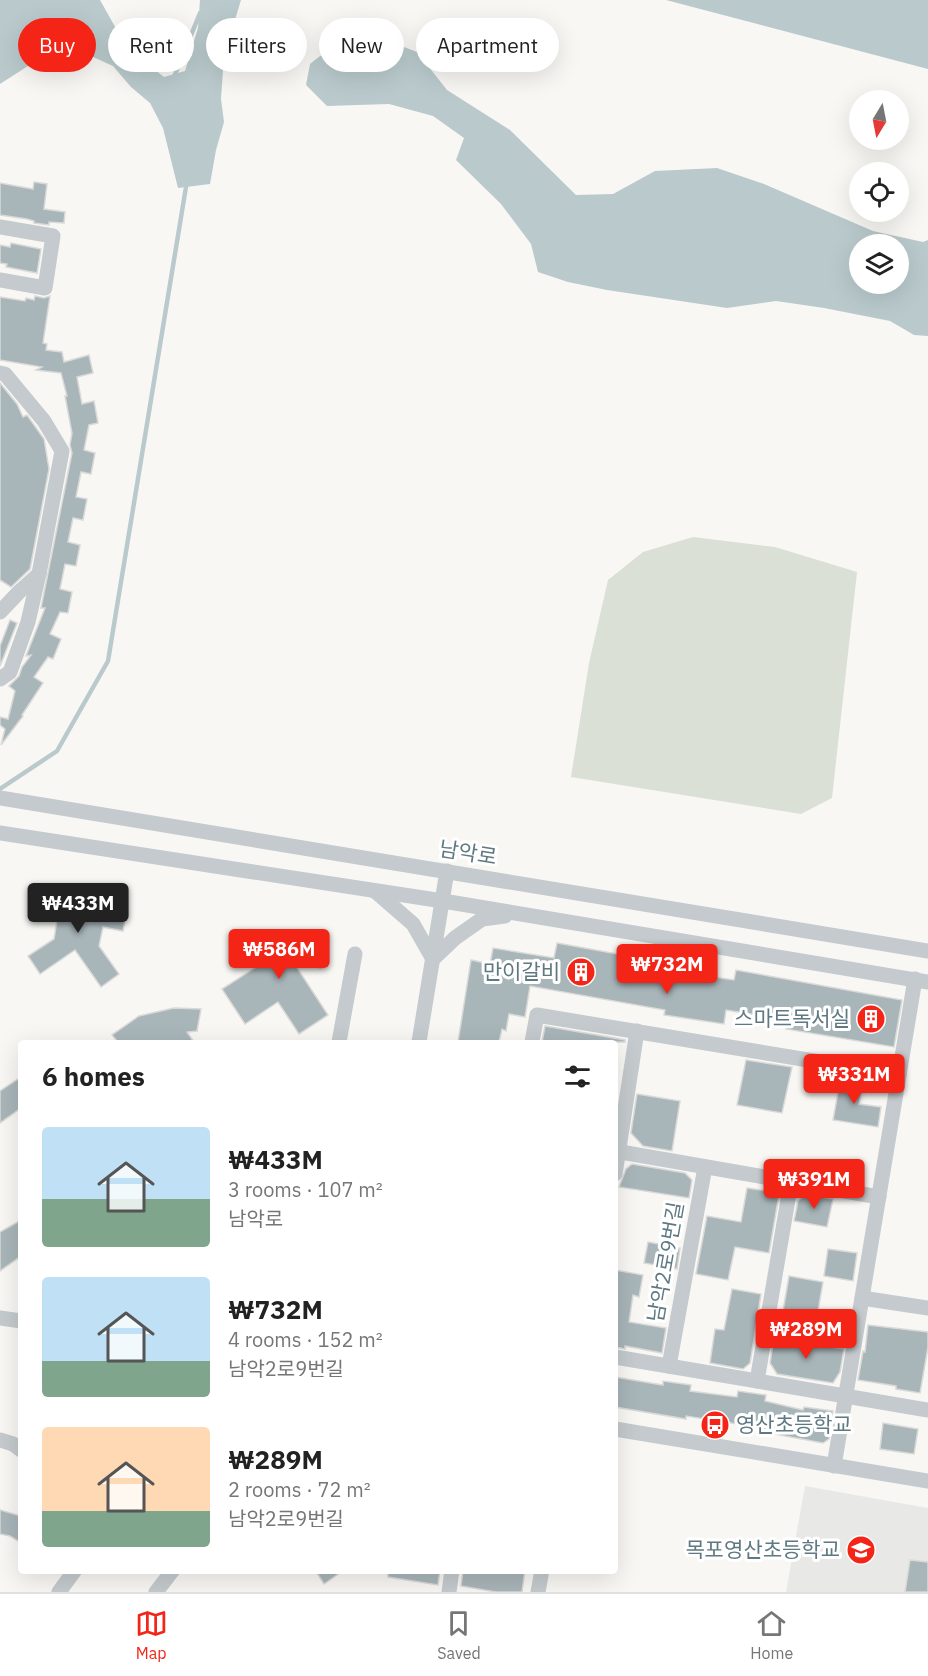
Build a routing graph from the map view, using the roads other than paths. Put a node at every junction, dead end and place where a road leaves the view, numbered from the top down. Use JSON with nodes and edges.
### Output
{"nodes":[{"id":1,"x":0,"y":227,"type":"edge"},
{"id":2,"x":0,"y":280,"type":"edge"},
{"id":3,"x":0,"y":373,"type":"edge"},
{"id":4,"x":39,"y":574,"type":"junction"},
{"id":5,"x":0,"y":612,"type":"edge"},
{"id":6,"x":0,"y":679,"type":"edge"},
{"id":7,"x":0,"y":798,"type":"edge"},
{"id":8,"x":0,"y":833,"type":"edge"},
{"id":9,"x":447,"y":871,"type":"junction"},
{"id":10,"x":375,"y":891,"type":"junction"},
{"id":11,"x":443,"y":901,"type":"junction"},
{"id":12,"x":523,"y":914,"type":"junction"},
{"id":13,"x":928,"y":951,"type":"edge"},
{"id":14,"x":355,"y":954,"type":"dead end"},
{"id":15,"x":433,"y":959,"type":"junction"},
{"id":16,"x":924,"y":981,"type":"edge"},
{"id":17,"x":637,"y":1031,"type":"junction"},
{"id":18,"x":339,"y":1040,"type":"edge"},
{"id":19,"x":419,"y":1040,"type":"edge"},
{"id":20,"x":532,"y":1040,"type":"edge"},
{"id":21,"x":899,"y":1075,"type":"junction"},
{"id":22,"x":618,"y":1145,"type":"edge"},
{"id":23,"x":618,"y":1151,"type":"edge"},
{"id":24,"x":705,"y":1167,"type":"junction"},
{"id":25,"x":791,"y":1182,"type":"junction"},
{"id":26,"x":879,"y":1197,"type":"junction"},
{"id":27,"x":862,"y":1298,"type":"junction"},
{"id":28,"x":928,"y":1308,"type":"edge"},
{"id":29,"x":0,"y":1318,"type":"edge"},
{"id":30,"x":18,"y":1321,"type":"edge"},
{"id":31,"x":618,"y":1358,"type":"edge"},
{"id":32,"x":669,"y":1366,"type":"junction"},
{"id":33,"x":757,"y":1381,"type":"junction"},
{"id":34,"x":846,"y":1396,"type":"junction"},
{"id":35,"x":928,"y":1410,"type":"edge"},
{"id":36,"x":618,"y":1430,"type":"edge"},
{"id":37,"x":0,"y":1440,"type":"edge"},
{"id":38,"x":18,"y":1448,"type":"edge"},
{"id":39,"x":834,"y":1466,"type":"junction"},
{"id":40,"x":928,"y":1481,"type":"edge"},
{"id":41,"x":72,"y":1574,"type":"edge"},
{"id":42,"x":170,"y":1574,"type":"edge"},
{"id":43,"x":451,"y":1574,"type":"edge"},
{"id":44,"x":541,"y":1574,"type":"edge"},
{"id":45,"x":59,"y":1592,"type":"edge"},
{"id":46,"x":156,"y":1592,"type":"edge"},
{"id":47,"x":449,"y":1592,"type":"edge"},
{"id":48,"x":538,"y":1592,"type":"edge"}],
"edges":[{"from":1,"to":2,"type":"street"},
{"from":3,"to":4,"type":"street"},
{"from":4,"to":5,"type":"street"},
{"from":4,"to":6,"type":"street"},
{"from":7,"to":9,"type":"street","name":"남악로"},
{"from":8,"to":10,"type":"street"},
{"from":9,"to":11,"type":"street"},
{"from":9,"to":13,"type":"street","name":"남악로"},
{"from":10,"to":11,"type":"street"},
{"from":10,"to":15,"type":"street"},
{"from":11,"to":12,"type":"street"},
{"from":11,"to":15,"type":"street"},
{"from":12,"to":15,"type":"street"},
{"from":12,"to":16,"type":"street"},
{"from":14,"to":18,"type":"street"},
{"from":15,"to":19,"type":"street"},
{"from":16,"to":21,"type":"street"},
{"from":17,"to":20,"type":"street"},
{"from":17,"to":21,"type":"street"},
{"from":17,"to":22,"type":"street"},
{"from":21,"to":26,"type":"street"},
{"from":23,"to":24,"type":"street"},
{"from":24,"to":25,"type":"street"},
{"from":24,"to":32,"type":"street","name":"남악2로9번길"},
{"from":25,"to":26,"type":"street"},
{"from":25,"to":33,"type":"street"},
{"from":26,"to":27,"type":"street"},
{"from":27,"to":28,"type":"street"},
{"from":27,"to":34,"type":"street"},
{"from":29,"to":30,"type":"street"},
{"from":31,"to":32,"type":"street"},
{"from":32,"to":33,"type":"street"},
{"from":33,"to":34,"type":"street"},
{"from":34,"to":35,"type":"street"},
{"from":34,"to":39,"type":"street"},
{"from":36,"to":39,"type":"street"},
{"from":37,"to":38,"type":"street"},
{"from":39,"to":40,"type":"street"},
{"from":41,"to":45,"type":"street"},
{"from":42,"to":46,"type":"street"},
{"from":43,"to":47,"type":"street"},
{"from":44,"to":48,"type":"street"}]}
